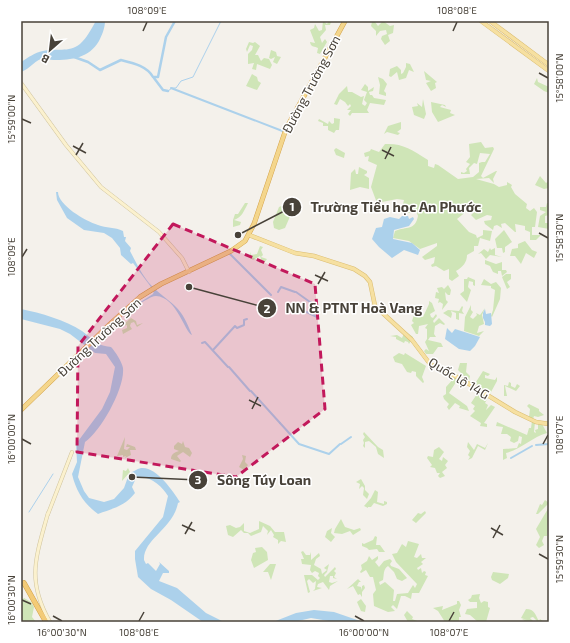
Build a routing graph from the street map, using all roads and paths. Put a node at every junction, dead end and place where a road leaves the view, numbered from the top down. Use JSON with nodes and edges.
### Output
{"nodes":[{"id":1,"x":345,"y":21,"type":"edge"},
{"id":2,"x":481,"y":21,"type":"edge"},
{"id":3,"x":490,"y":21,"type":"edge"},
{"id":4,"x":531,"y":52,"type":"junction"},
{"id":5,"x":528,"y":56,"type":"junction"},
{"id":6,"x":549,"y":65,"type":"edge"},
{"id":7,"x":549,"y":71,"type":"edge"},
{"id":8,"x":21,"y":83,"type":"edge"},
{"id":9,"x":249,"y":235,"type":"junction"},
{"id":10,"x":189,"y":272,"type":"junction"},
{"id":11,"x":23,"y":408,"type":"edge"},
{"id":12,"x":549,"y":424,"type":"edge"},
{"id":13,"x":72,"y":452,"type":"dead end"},
{"id":14,"x":48,"y":513,"type":"junction"},
{"id":15,"x":47,"y":518,"type":"dead end"},
{"id":16,"x":22,"y":582,"type":"edge"},
{"id":17,"x":45,"y":622,"type":"edge"},
{"id":18,"x":50,"y":622,"type":"edge"}],
"edges":[{"from":1,"to":9,"type":"highway","name":"Đường Trường Sơn"},
{"from":2,"to":5,"type":"main road"},
{"from":3,"to":4,"type":"main road"},
{"from":4,"to":5,"type":"main road"},
{"from":4,"to":6,"type":"main road"},
{"from":5,"to":7,"type":"main road"},
{"from":8,"to":10,"type":"main road"},
{"from":9,"to":10,"type":"highway","name":"Đường Trường Sơn"},
{"from":9,"to":12,"type":"main road","name":"Quốc lộ 14G"},
{"from":10,"to":11,"type":"highway","name":"Đường Trường Sơn"},
{"from":13,"to":14,"type":"main road"},
{"from":14,"to":15,"type":"main road"},
{"from":14,"to":18,"type":"main road"},
{"from":16,"to":17,"type":"highway"}]}
